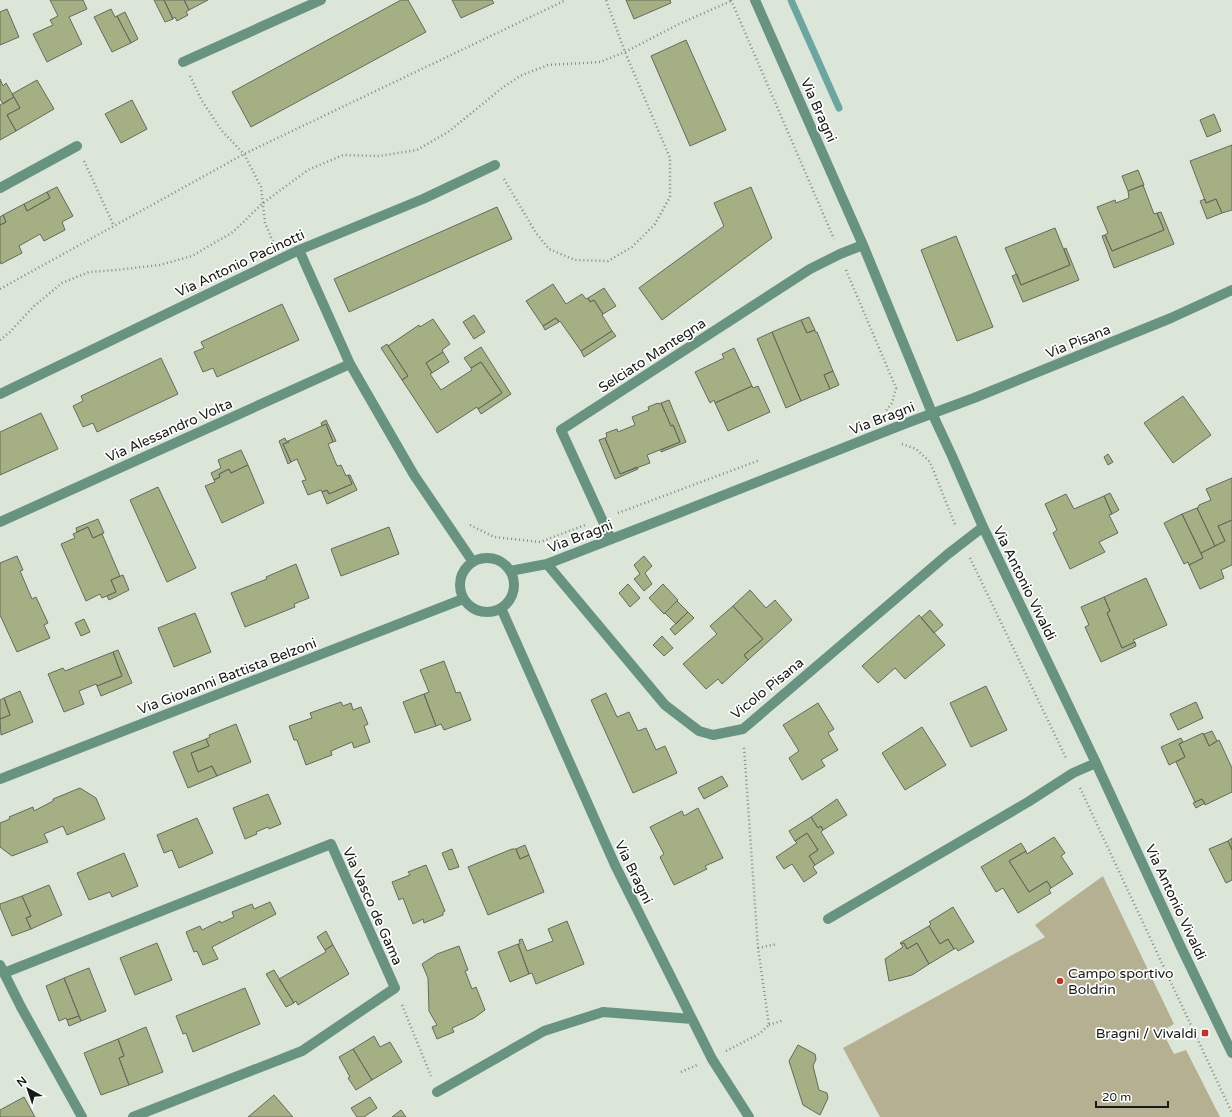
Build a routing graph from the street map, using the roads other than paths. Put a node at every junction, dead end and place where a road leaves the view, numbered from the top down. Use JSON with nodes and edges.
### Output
{"nodes":[{"id":1,"x":321,"y":0,"type":"edge"},
{"id":2,"x":755,"y":0,"type":"edge"},
{"id":3,"x":182,"y":62,"type":"road end"},
{"id":4,"x":78,"y":146,"type":"road end"},
{"id":5,"x":495,"y":165,"type":"road end"},
{"id":6,"x":0,"y":188,"type":"edge"},
{"id":7,"x":862,"y":245,"type":"junction"},
{"id":8,"x":298,"y":250,"type":"junction"},
{"id":9,"x":1232,"y":290,"type":"edge"},
{"id":10,"x":350,"y":364,"type":"junction"},
{"id":11,"x":0,"y":394,"type":"edge"},
{"id":12,"x":932,"y":413,"type":"junction"},
{"id":13,"x":0,"y":522,"type":"edge"},
{"id":14,"x":982,"y":527,"type":"junction"},
{"id":15,"x":610,"y":539,"type":"junction"},
{"id":16,"x":473,"y":562,"type":"junction"},
{"id":17,"x":547,"y":564,"type":"junction"},
{"id":18,"x":510,"y":571,"type":"junction"},
{"id":19,"x":464,"y":599,"type":"junction"},
{"id":20,"x":500,"y":608,"type":"junction"},
{"id":21,"x":1096,"y":763,"type":"junction"},
{"id":22,"x":0,"y":779,"type":"edge"},
{"id":23,"x":828,"y":919,"type":"dead end"},
{"id":24,"x":2,"y":970,"type":"edge"},
{"id":25,"x":692,"y":1019,"type":"junction"},
{"id":26,"x":1232,"y":1053,"type":"edge"},
{"id":27,"x":437,"y":1092,"type":"road end"},
{"id":28,"x":82,"y":1117,"type":"edge"},
{"id":29,"x":133,"y":1117,"type":"edge"},
{"id":30,"x":749,"y":1117,"type":"edge"}],
"edges":[{"from":1,"to":3,"type":"street"},
{"from":2,"to":7,"type":"street","name":"Via Bragni"},
{"from":4,"to":6,"type":"street"},
{"from":5,"to":8,"type":"street","name":"Via Antonio Pacinotti"},
{"from":7,"to":12,"type":"street","name":"Via Bragni"},
{"from":7,"to":15,"type":"street","name":"Selciato Mantegna"},
{"from":8,"to":10,"type":"street"},
{"from":8,"to":11,"type":"street","name":"Via Antonio Pacinotti"},
{"from":9,"to":12,"type":"street","name":"Via Pisana"},
{"from":10,"to":13,"type":"street","name":"Via Alessandro Volta"},
{"from":10,"to":16,"type":"street"},
{"from":12,"to":14,"type":"street","name":"Via Antonio Vivaldi"},
{"from":12,"to":15,"type":"street","name":"Via Bragni"},
{"from":14,"to":17,"type":"street","name":"Vicolo Pisana"},
{"from":14,"to":21,"type":"street","name":"Via Antonio Vivaldi"},
{"from":15,"to":17,"type":"street","name":"Via Bragni"},
{"from":16,"to":18,"type":"street"},
{"from":16,"to":19,"type":"street"},
{"from":17,"to":18,"type":"street","name":"Via Bragni"},
{"from":18,"to":20,"type":"street"},
{"from":19,"to":20,"type":"street"},
{"from":19,"to":22,"type":"street","name":"Via Giovanni Battista Belzoni"},
{"from":20,"to":25,"type":"street","name":"Via Bragni"},
{"from":21,"to":23,"type":"street"},
{"from":21,"to":26,"type":"street","name":"Via Antonio Vivaldi"},
{"from":24,"to":28,"type":"street"},
{"from":24,"to":29,"type":"street","name":"Via Vasco de Gama"},
{"from":25,"to":27,"type":"street"},
{"from":25,"to":30,"type":"street","name":"Via Bragni"}]}
